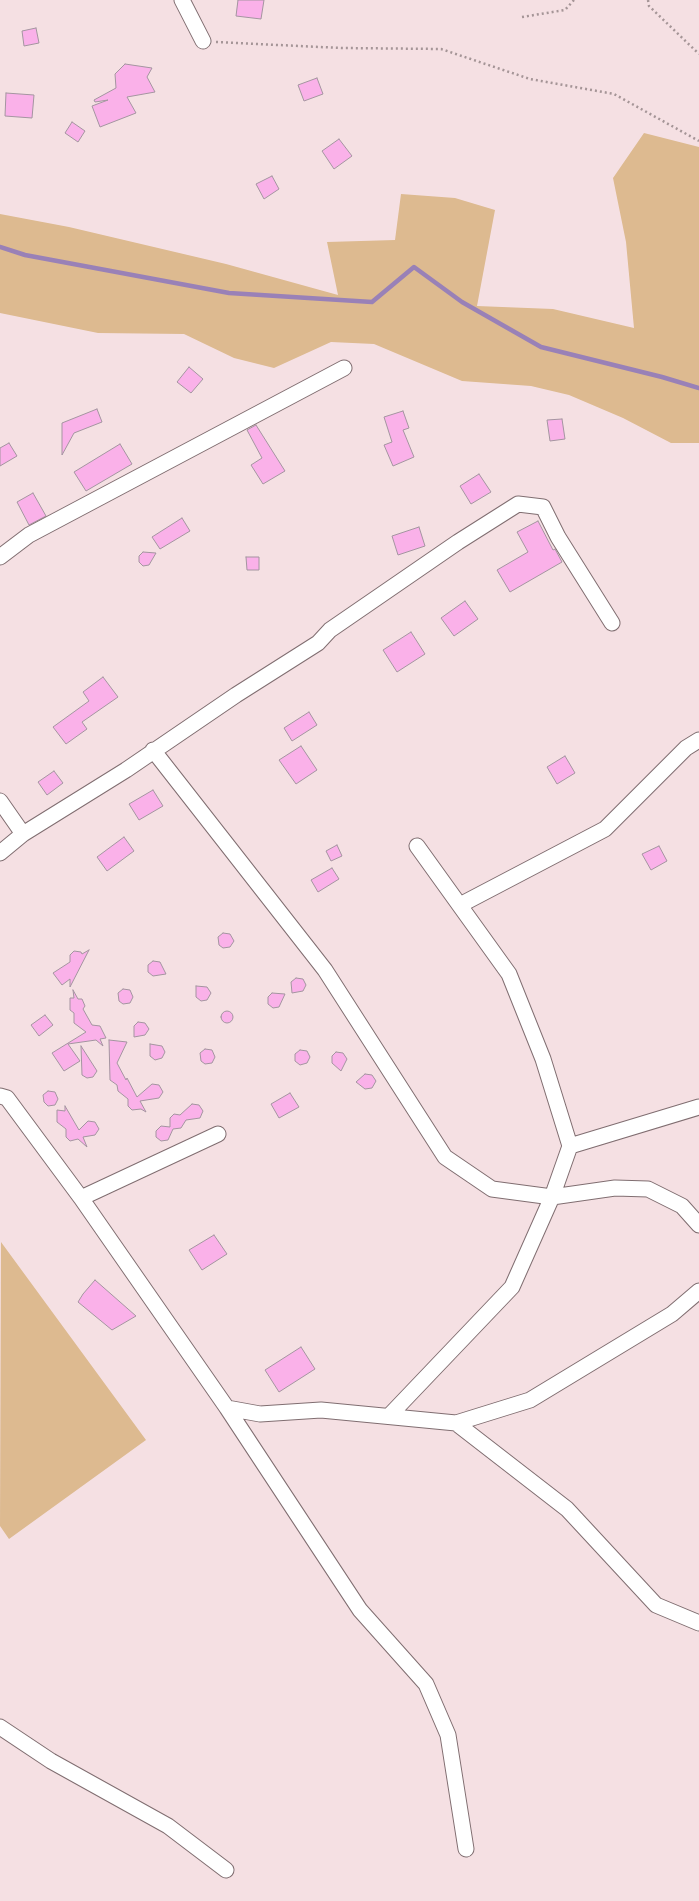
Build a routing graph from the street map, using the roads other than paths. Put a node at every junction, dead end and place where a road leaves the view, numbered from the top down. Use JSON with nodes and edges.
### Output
{"nodes":[{"id":1,"x":182,"y":0,"type":"edge"},
{"id":2,"x":203,"y":41,"type":"road end"},
{"id":3,"x":344,"y":368,"type":"dead end"},
{"id":4,"x":0,"y":557,"type":"edge"},
{"id":5,"x":612,"y":623,"type":"dead end"},
{"id":6,"x":699,"y":740,"type":"edge"},
{"id":7,"x":153,"y":750,"type":"junction"},
{"id":8,"x":0,"y":801,"type":"edge"},
{"id":9,"x":23,"y":834,"type":"junction"},
{"id":10,"x":417,"y":846,"type":"dead end"},
{"id":11,"x":0,"y":853,"type":"edge"},
{"id":12,"x":460,"y":905,"type":"junction"},
{"id":13,"x":0,"y":1096,"type":"edge"},
{"id":14,"x":699,"y":1107,"type":"edge"},
{"id":15,"x":218,"y":1134,"type":"dead end"},
{"id":16,"x":570,"y":1146,"type":"junction"},
{"id":17,"x":552,"y":1197,"type":"junction"},
{"id":18,"x":81,"y":1198,"type":"junction"},
{"id":19,"x":699,"y":1225,"type":"edge"},
{"id":20,"x":699,"y":1291,"type":"edge"},
{"id":21,"x":227,"y":1408,"type":"junction"},
{"id":22,"x":389,"y":1416,"type":"junction"},
{"id":23,"x":456,"y":1423,"type":"junction"},
{"id":24,"x":699,"y":1623,"type":"edge"},
{"id":25,"x":0,"y":1727,"type":"edge"},
{"id":26,"x":466,"y":1849,"type":"dead end"},
{"id":27,"x":226,"y":1870,"type":"dead end"}],
"edges":[{"from":1,"to":2,"type":"street"},
{"from":3,"to":4,"type":"street"},
{"from":5,"to":7,"type":"street"},
{"from":6,"to":12,"type":"street"},
{"from":7,"to":9,"type":"street"},
{"from":7,"to":17,"type":"street"},
{"from":8,"to":9,"type":"street"},
{"from":9,"to":11,"type":"street"},
{"from":10,"to":12,"type":"street"},
{"from":12,"to":16,"type":"street"},
{"from":13,"to":18,"type":"street"},
{"from":14,"to":16,"type":"street"},
{"from":15,"to":18,"type":"street"},
{"from":16,"to":17,"type":"street"},
{"from":17,"to":19,"type":"street"},
{"from":17,"to":22,"type":"street"},
{"from":18,"to":21,"type":"street"},
{"from":20,"to":23,"type":"street"},
{"from":21,"to":22,"type":"street"},
{"from":21,"to":26,"type":"street"},
{"from":22,"to":23,"type":"street"},
{"from":23,"to":24,"type":"street"},
{"from":25,"to":27,"type":"street"}]}
